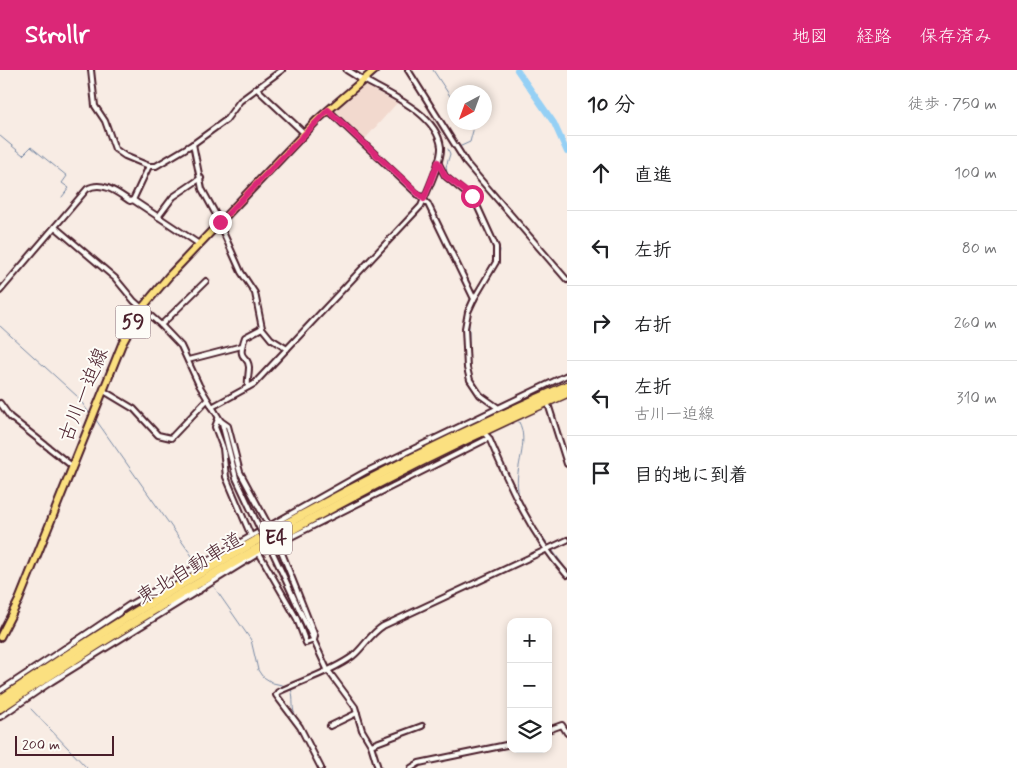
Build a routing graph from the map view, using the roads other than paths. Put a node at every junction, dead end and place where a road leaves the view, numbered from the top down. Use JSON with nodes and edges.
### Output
{"nodes":[{"id":1,"x":90,"y":70,"type":"edge"},
{"id":2,"x":282,"y":70,"type":"edge"},
{"id":3,"x":347,"y":70,"type":"edge"},
{"id":4,"x":360,"y":70,"type":"edge"},
{"id":5,"x":408,"y":70,"type":"edge"},
{"id":6,"x":372,"y":72,"type":"edge"},
{"id":7,"x":356,"y":76,"type":"junction"},
{"id":8,"x":363,"y":80,"type":"junction"},
{"id":9,"x":256,"y":88,"type":"junction"},
{"id":10,"x":328,"y":110,"type":"junction"},
{"id":11,"x":304,"y":133,"type":"junction"},
{"id":12,"x":193,"y":144,"type":"junction"},
{"id":13,"x":438,"y":162,"type":"junction"},
{"id":14,"x":149,"y":166,"type":"junction"},
{"id":15,"x":201,"y":178,"type":"junction"},
{"id":16,"x":424,"y":199,"type":"junction"},
{"id":17,"x":133,"y":200,"type":"junction"},
{"id":18,"x":158,"y":217,"type":"junction"},
{"id":19,"x":219,"y":223,"type":"junction"},
{"id":20,"x":55,"y":227,"type":"junction"},
{"id":21,"x":199,"y":244,"type":"junction"},
{"id":22,"x":567,"y":280,"type":"edge"},
{"id":23,"x":206,"y":281,"type":"dead end"},
{"id":24,"x":0,"y":291,"type":"edge"},
{"id":25,"x":474,"y":299,"type":"junction"},
{"id":26,"x":142,"y":308,"type":"junction"},
{"id":27,"x":161,"y":325,"type":"junction"},
{"id":28,"x":262,"y":328,"type":"junction"},
{"id":29,"x":242,"y":346,"type":"junction"},
{"id":30,"x":287,"y":349,"type":"junction"},
{"id":31,"x":188,"y":360,"type":"junction"},
{"id":32,"x":567,"y":375,"type":"edge"},
{"id":33,"x":567,"y":386,"type":"edge"},
{"id":34,"x":248,"y":388,"type":"junction"},
{"id":35,"x":104,"y":391,"type":"junction"},
{"id":36,"x":567,"y":393,"type":"edge"},
{"id":37,"x":207,"y":400,"type":"junction"},
{"id":38,"x":0,"y":403,"type":"edge"},
{"id":39,"x":212,"y":407,"type":"junction"},
{"id":40,"x":549,"y":407,"type":"dead end"},
{"id":41,"x":497,"y":408,"type":"junction"},
{"id":42,"x":218,"y":419,"type":"junction"},
{"id":43,"x":485,"y":434,"type":"dead end"},
{"id":44,"x":487,"y":439,"type":"junction"},
{"id":45,"x":567,"y":464,"type":"edge"},
{"id":46,"x":72,"y":466,"type":"junction"},
{"id":47,"x":269,"y":526,"type":"junction"},
{"id":48,"x":251,"y":536,"type":"junction"},
{"id":49,"x":567,"y":540,"type":"edge"},
{"id":50,"x":278,"y":543,"type":"junction"},
{"id":51,"x":548,"y":550,"type":"junction"},
{"id":52,"x":259,"y":553,"type":"junction"},
{"id":53,"x":187,"y":571,"type":"junction"},
{"id":54,"x":567,"y":575,"type":"edge"},
{"id":55,"x":199,"y":590,"type":"junction"},
{"id":56,"x":160,"y":592,"type":"dead end"},
{"id":57,"x":129,"y":605,"type":"junction"},
{"id":58,"x":167,"y":605,"type":"dead end"},
{"id":59,"x":132,"y":632,"type":"junction"},
{"id":60,"x":0,"y":637,"type":"edge"},
{"id":61,"x":314,"y":640,"type":"junction"},
{"id":62,"x":64,"y":649,"type":"junction"},
{"id":63,"x":80,"y":664,"type":"junction"},
{"id":64,"x":327,"y":669,"type":"junction"},
{"id":65,"x":0,"y":691,"type":"edge"},
{"id":66,"x":0,"y":700,"type":"edge"},
{"id":67,"x":0,"y":708,"type":"edge"},
{"id":68,"x":357,"y":713,"type":"junction"},
{"id":69,"x":0,"y":717,"type":"edge"},
{"id":70,"x":330,"y":726,"type":"dead end"},
{"id":71,"x":422,"y":726,"type":"dead end"},
{"id":72,"x":552,"y":729,"type":"edge"},
{"id":73,"x":567,"y":733,"type":"edge"},
{"id":74,"x":371,"y":745,"type":"junction"},
{"id":75,"x":507,"y":745,"type":"edge"},
{"id":76,"x":321,"y":768,"type":"edge"},
{"id":77,"x":378,"y":768,"type":"edge"},
{"id":78,"x":411,"y":768,"type":"edge"}],
"edges":[{"from":1,"to":14,"type":"street"},
{"from":2,"to":9,"type":"street"},
{"from":3,"to":7,"type":"street"},
{"from":4,"to":7,"type":"street"},
{"from":5,"to":22,"type":"street"},
{"from":6,"to":8,"type":"main road","name":"古川一迫線","number":"59"},
{"from":7,"to":8,"type":"street"},
{"from":8,"to":10,"type":"main road","name":"古川一迫線","number":"59"},
{"from":8,"to":13,"type":"street"},
{"from":9,"to":11,"type":"street"},
{"from":9,"to":12,"type":"street"},
{"from":10,"to":11,"type":"main road","name":"古川一迫線","number":"59"},
{"from":10,"to":16,"type":"street"},
{"from":11,"to":19,"type":"main road","name":"古川一迫線","number":"59"},
{"from":12,"to":14,"type":"street"},
{"from":12,"to":15,"type":"street"},
{"from":13,"to":16,"type":"street"},
{"from":13,"to":25,"type":"street"},
{"from":14,"to":17,"type":"street"},
{"from":15,"to":18,"type":"street"},
{"from":15,"to":19,"type":"street"},
{"from":16,"to":25,"type":"street"},
{"from":16,"to":30,"type":"street"},
{"from":17,"to":18,"type":"street"},
{"from":17,"to":20,"type":"street"},
{"from":18,"to":21,"type":"street"},
{"from":19,"to":21,"type":"main road","name":"古川一迫線","number":"59"},
{"from":19,"to":28,"type":"street"},
{"from":20,"to":24,"type":"street"},
{"from":20,"to":26,"type":"street"},
{"from":21,"to":26,"type":"main road","name":"古川一迫線","number":"59"},
{"from":23,"to":27,"type":"street"},
{"from":25,"to":41,"type":"street"},
{"from":26,"to":27,"type":"street"},
{"from":26,"to":35,"type":"main road","name":"古川一迫線","number":"59"},
{"from":27,"to":31,"type":"street"},
{"from":28,"to":29,"type":"street"},
{"from":28,"to":30,"type":"street"},
{"from":29,"to":31,"type":"street"},
{"from":29,"to":34,"type":"street"},
{"from":30,"to":34,"type":"street"},
{"from":31,"to":37,"type":"street"},
{"from":32,"to":41,"type":"street"},
{"from":33,"to":66,"type":"highway","name":"東北自動車道","number":"E4"},
{"from":34,"to":39,"type":"street"},
{"from":35,"to":37,"type":"street"},
{"from":35,"to":46,"type":"main road","name":"古川一迫線","number":"59"},
{"from":36,"to":67,"type":"highway","name":"東北自動車道","number":"E4"},
{"from":37,"to":39,"type":"street"},
{"from":38,"to":46,"type":"street"},
{"from":39,"to":42,"type":"street"},
{"from":40,"to":45,"type":"street"},
{"from":41,"to":47,"type":"street"},
{"from":42,"to":47,"type":"street"},
{"from":42,"to":48,"type":"street"},
{"from":42,"to":61,"type":"street","bridge":true},
{"from":43,"to":44,"type":"street"},
{"from":44,"to":50,"type":"street"},
{"from":44,"to":51,"type":"street"},
{"from":46,"to":60,"type":"main road","name":"古川一迫線","number":"59"},
{"from":47,"to":48,"type":"street"},
{"from":48,"to":53,"type":"street"},
{"from":49,"to":51,"type":"street"},
{"from":50,"to":52,"type":"street"},
{"from":50,"to":61,"type":"street"},
{"from":51,"to":54,"type":"street"},
{"from":51,"to":64,"type":"street"},
{"from":52,"to":55,"type":"street"},
{"from":52,"to":61,"type":"street"},
{"from":53,"to":56,"type":"street"},
{"from":53,"to":57,"type":"street"},
{"from":55,"to":58,"type":"street"},
{"from":55,"to":59,"type":"street"},
{"from":57,"to":62,"type":"street"},
{"from":57,"to":62,"type":"street"},
{"from":59,"to":63,"type":"street"},
{"from":59,"to":63,"type":"street"},
{"from":61,"to":64,"type":"street"},
{"from":62,"to":65,"type":"street"},
{"from":63,"to":69,"type":"street"},
{"from":64,"to":68,"type":"street"},
{"from":64,"to":76,"type":"street"},
{"from":68,"to":70,"type":"street"},
{"from":68,"to":74,"type":"street"},
{"from":71,"to":74,"type":"street"},
{"from":72,"to":73,"type":"street"},
{"from":74,"to":77,"type":"street"},
{"from":75,"to":78,"type":"street"}]}
